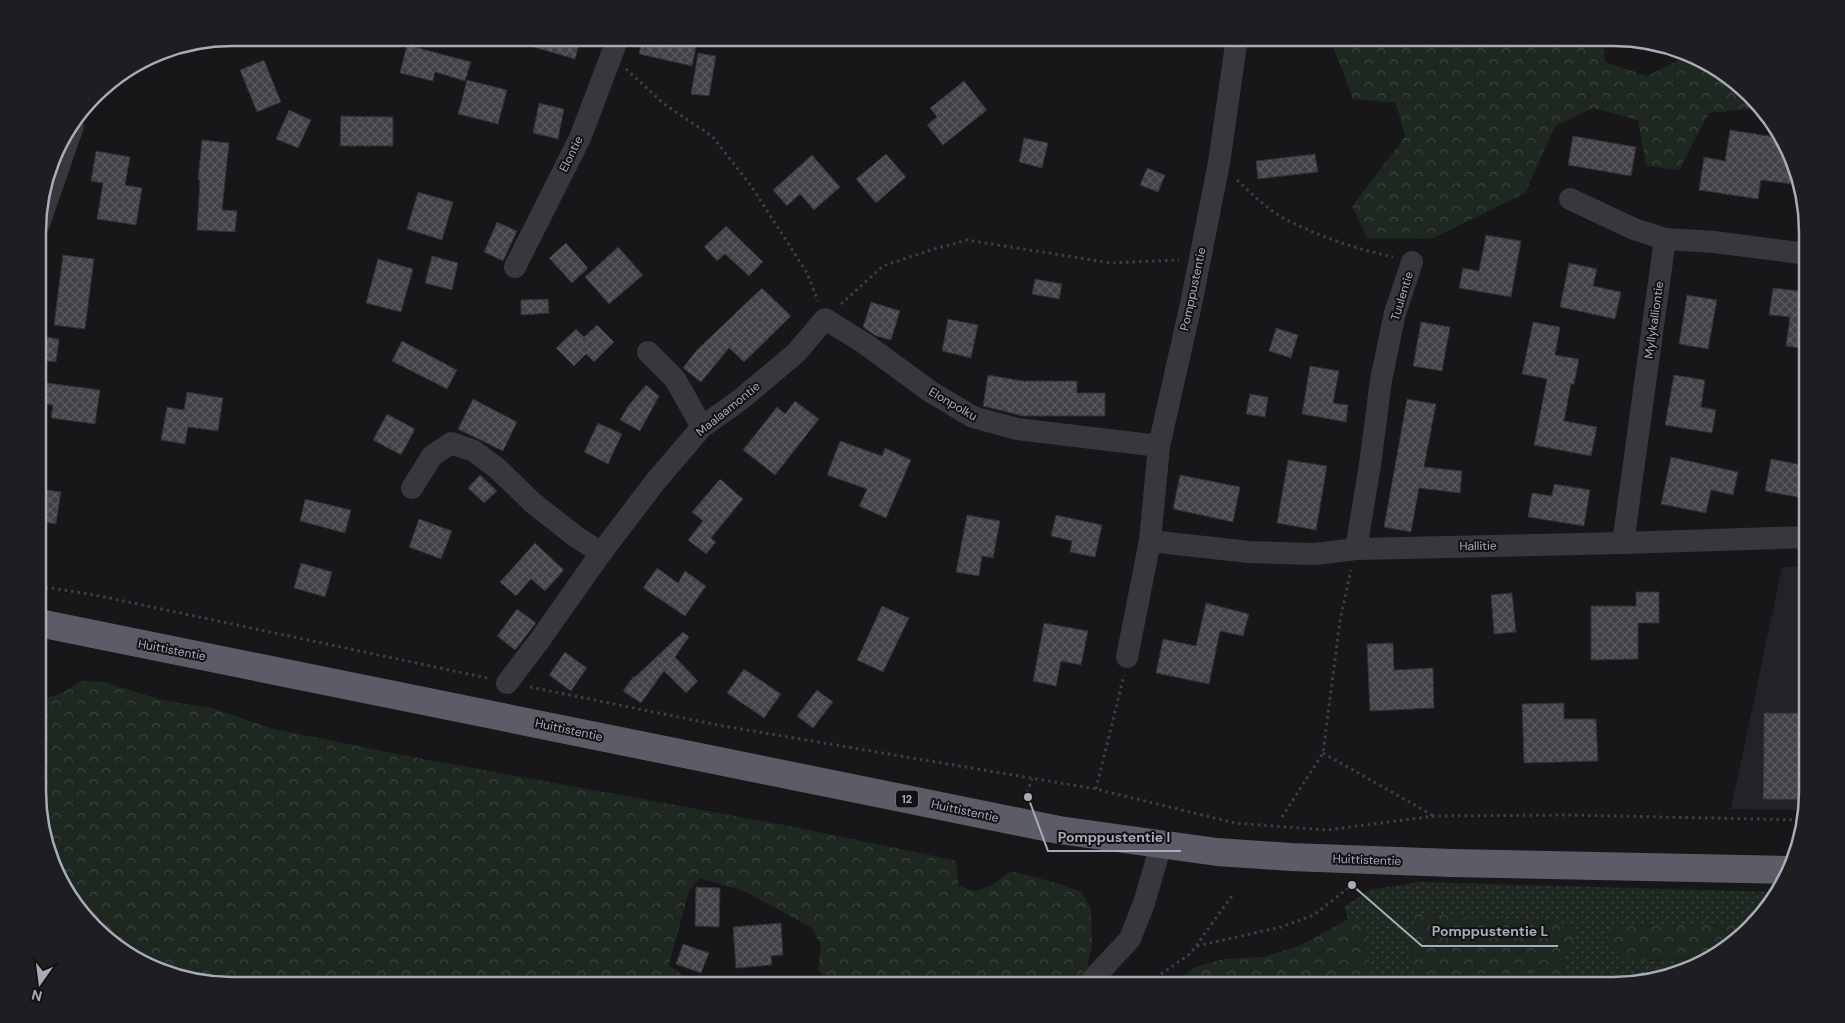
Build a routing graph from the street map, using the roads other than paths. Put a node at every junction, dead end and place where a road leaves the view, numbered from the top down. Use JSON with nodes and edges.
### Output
{"nodes":[{"id":1,"x":615,"y":46,"type":"edge"},
{"id":2,"x":1235,"y":46,"type":"edge"},
{"id":3,"x":64,"y":153,"type":"edge"},
{"id":4,"x":53,"y":182,"type":"edge"},
{"id":5,"x":1570,"y":199,"type":"dead end"},
{"id":6,"x":1665,"y":239,"type":"junction"},
{"id":7,"x":1799,"y":253,"type":"edge"},
{"id":8,"x":1412,"y":262,"type":"road end"},
{"id":9,"x":515,"y":267,"type":"dead end"},
{"id":10,"x":825,"y":319,"type":"joint"},
{"id":11,"x":648,"y":352,"type":"dead end"},
{"id":12,"x":702,"y":427,"type":"junction"},
{"id":13,"x":1159,"y":446,"type":"junction"},
{"id":14,"x":412,"y":488,"type":"dead end"},
{"id":15,"x":1799,"y":537,"type":"edge"},
{"id":16,"x":1150,"y":541,"type":"junction"},
{"id":17,"x":1623,"y":543,"type":"junction"},
{"id":18,"x":1356,"y":549,"type":"junction"},
{"id":19,"x":601,"y":553,"type":"junction"},
{"id":20,"x":46,"y":624,"type":"edge"},
{"id":21,"x":1128,"y":657,"type":"road end"},
{"id":22,"x":507,"y":683,"type":"road end"},
{"id":23,"x":1161,"y":845,"type":"junction"},
{"id":24,"x":1781,"y":870,"type":"edge"},
{"id":25,"x":1094,"y":977,"type":"edge"}],
"edges":[{"from":1,"to":9,"type":"street","name":"Elontie"},
{"from":2,"to":13,"type":"street","name":"Pomppustentie"},
{"from":3,"to":4,"type":"street"},
{"from":5,"to":6,"type":"street"},
{"from":6,"to":7,"type":"street"},
{"from":6,"to":17,"type":"street","name":"Myllykalliontie"},
{"from":8,"to":18,"type":"street","name":"Tuulentie"},
{"from":10,"to":12,"type":"street","name":"Maalaamontie"},
{"from":10,"to":13,"type":"street","name":"Elonpolku"},
{"from":11,"to":12,"type":"street"},
{"from":12,"to":19,"type":"street","name":"Maalaamontie"},
{"from":13,"to":16,"type":"street","name":"Pomppustentie"},
{"from":14,"to":19,"type":"street"},
{"from":15,"to":17,"type":"street","name":"Hallitie"},
{"from":16,"to":18,"type":"street","name":"Hallitie"},
{"from":16,"to":21,"type":"street","name":"Pomppustentie"},
{"from":17,"to":18,"type":"street","name":"Hallitie"},
{"from":19,"to":22,"type":"street","name":"Maalaamontie"},
{"from":20,"to":23,"type":"highway","name":"Huittistentie","number":"12"},
{"from":23,"to":24,"type":"highway","name":"Huittistentie","number":"12"},
{"from":23,"to":25,"type":"street"}]}
